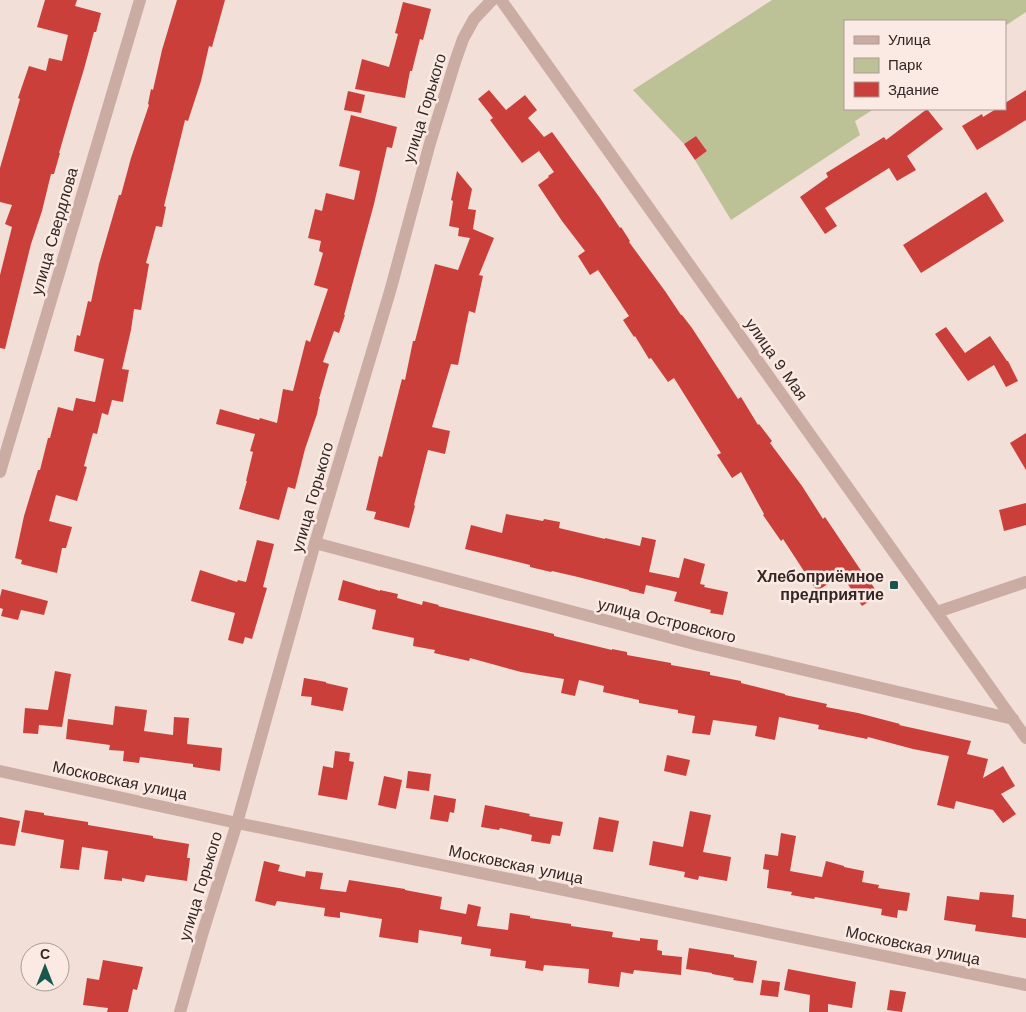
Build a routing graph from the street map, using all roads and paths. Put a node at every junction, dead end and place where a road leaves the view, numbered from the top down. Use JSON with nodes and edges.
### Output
{"nodes":[{"id":1,"x":140,"y":0,"type":"edge"},
{"id":2,"x":492,"y":0,"type":"edge"},
{"id":3,"x":501,"y":0,"type":"edge"},
{"id":4,"x":0,"y":472,"type":"edge"},
{"id":5,"x":315,"y":543,"type":"junction"},
{"id":6,"x":1026,"y":582,"type":"edge"},
{"id":7,"x":937,"y":612,"type":"junction"},
{"id":8,"x":1013,"y":719,"type":"junction"},
{"id":9,"x":1026,"y":738,"type":"edge"},
{"id":10,"x":0,"y":771,"type":"edge"},
{"id":11,"x":236,"y":823,"type":"junction"},
{"id":12,"x":1026,"y":985,"type":"edge"},
{"id":13,"x":180,"y":1012,"type":"edge"}],
"edges":[{"from":1,"to":4,"type":"street","name":"улица Свердлова"},
{"from":2,"to":5,"type":"street","name":"улица Горького"},
{"from":3,"to":7,"type":"street","name":"улица 9 Мая"},
{"from":5,"to":8,"type":"street","name":"улица Островского"},
{"from":5,"to":11,"type":"street","name":"улица Горького"},
{"from":6,"to":7,"type":"street"},
{"from":7,"to":8,"type":"street","name":"улица 9 Мая"},
{"from":8,"to":9,"type":"street","name":"улица 9 Мая"},
{"from":10,"to":11,"type":"street","name":"Московская улица"},
{"from":11,"to":12,"type":"street","name":"Московская улица"},
{"from":11,"to":13,"type":"street","name":"улица Горького"}]}
